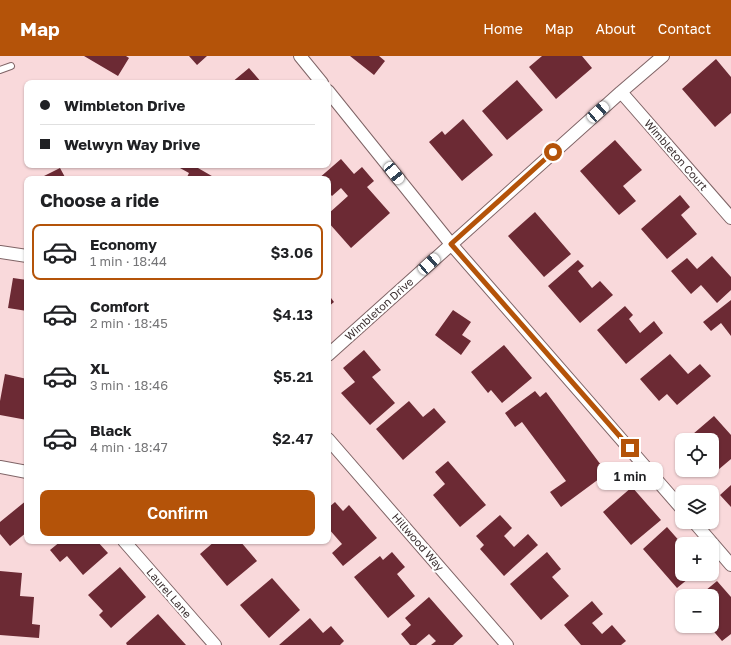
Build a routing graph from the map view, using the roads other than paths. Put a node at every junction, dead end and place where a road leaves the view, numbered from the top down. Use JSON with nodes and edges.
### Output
{"nodes":[{"id":1,"x":300,"y":56,"type":"edge"},
{"id":2,"x":663,"y":56,"type":"edge"},
{"id":3,"x":11,"y":66,"type":"dead end"},
{"id":4,"x":0,"y":70,"type":"edge"},
{"id":5,"x":320,"y":80,"type":"edge"},
{"id":6,"x":621,"y":92,"type":"junction"},
{"id":7,"x":331,"y":95,"type":"edge"},
{"id":8,"x":731,"y":218,"type":"edge"},
{"id":9,"x":451,"y":244,"type":"junction"},
{"id":10,"x":0,"y":252,"type":"edge"},
{"id":11,"x":24,"y":256,"type":"edge"},
{"id":12,"x":331,"y":352,"type":"edge"},
{"id":13,"x":331,"y":442,"type":"edge"},
{"id":14,"x":0,"y":467,"type":"edge"},
{"id":15,"x":24,"y":471,"type":"edge"},
{"id":16,"x":675,"y":500,"type":"edge"},
{"id":17,"x":700,"y":529,"type":"edge"},
{"id":18,"x":127,"y":544,"type":"edge"},
{"id":19,"x":731,"y":565,"type":"edge"},
{"id":20,"x":215,"y":645,"type":"edge"},
{"id":21,"x":507,"y":645,"type":"edge"}],
"edges":[{"from":1,"to":5,"type":"street"},
{"from":2,"to":6,"type":"street","name":"Wimbleton Drive"},
{"from":3,"to":4,"type":"lane"},
{"from":6,"to":8,"type":"street","name":"Wimbleton Court"},
{"from":6,"to":9,"type":"street","name":"Wimbleton Drive"},
{"from":7,"to":9,"type":"street"},
{"from":9,"to":12,"type":"street","name":"Wimbleton Drive"},
{"from":9,"to":16,"type":"street"},
{"from":10,"to":11,"type":"street"},
{"from":13,"to":21,"type":"street","name":"Hillwood Way"},
{"from":14,"to":15,"type":"street"},
{"from":17,"to":19,"type":"street"},
{"from":18,"to":20,"type":"street","name":"Laurel Lane"}]}
